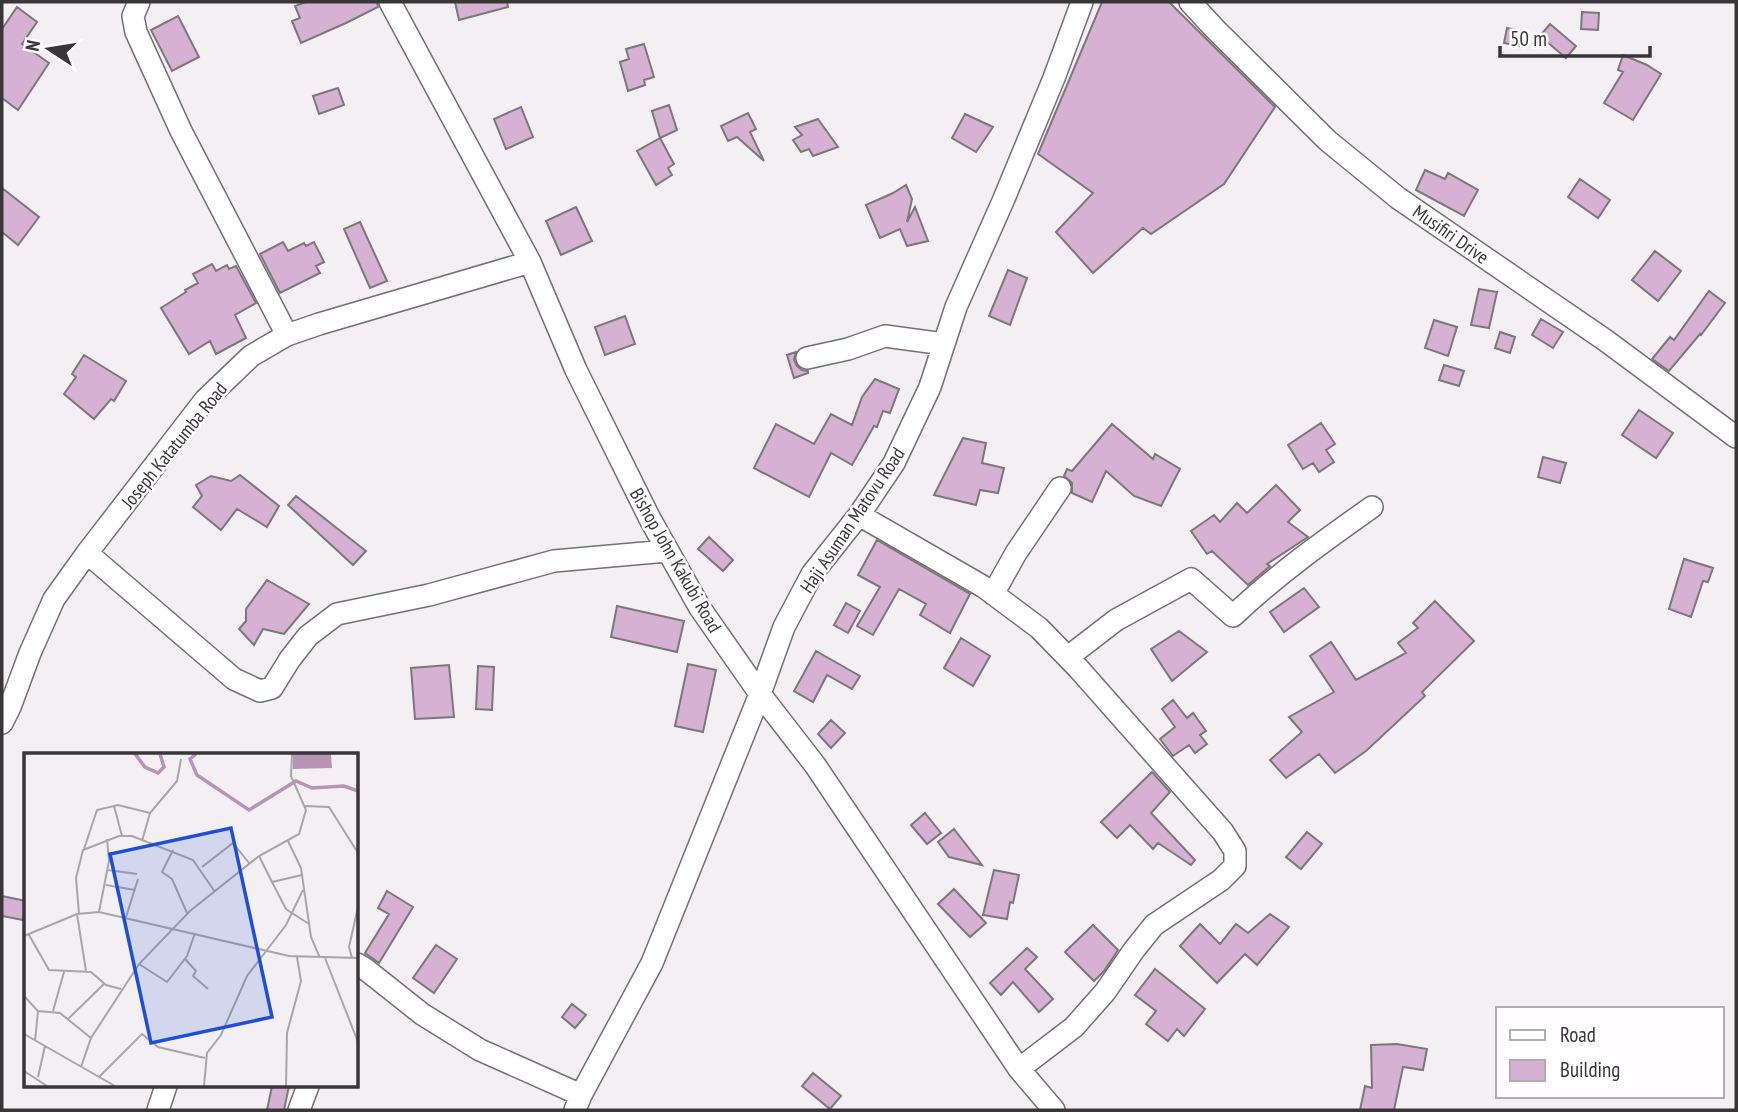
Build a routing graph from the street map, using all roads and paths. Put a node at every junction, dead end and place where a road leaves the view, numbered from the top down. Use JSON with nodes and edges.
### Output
{"nodes":[{"id":1,"x":139,"y":2,"type":"edge"},
{"id":2,"x":390,"y":2,"type":"edge"},
{"id":3,"x":1083,"y":2,"type":"edge"},
{"id":4,"x":1189,"y":2,"type":"edge"},
{"id":5,"x":530,"y":262,"type":"junction"},
{"id":6,"x":287,"y":335,"type":"junction"},
{"id":7,"x":944,"y":344,"type":"junction"},
{"id":8,"x":807,"y":358,"type":"dead end"},
{"id":9,"x":1736,"y":437,"type":"edge"},
{"id":10,"x":1060,"y":488,"type":"dead end"},
{"id":11,"x":1372,"y":507,"type":"dead end"},
{"id":12,"x":859,"y":515,"type":"junction"},
{"id":13,"x":667,"y":551,"type":"junction"},
{"id":14,"x":87,"y":554,"type":"junction"},
{"id":15,"x":993,"y":594,"type":"junction"},
{"id":16,"x":1068,"y":657,"type":"junction"},
{"id":17,"x":760,"y":694,"type":"junction"},
{"id":18,"x":2,"y":723,"type":"edge"},
{"id":19,"x":359,"y":971,"type":"edge"},
{"id":20,"x":1019,"y":1069,"type":"junction"},
{"id":21,"x":165,"y":1088,"type":"edge"},
{"id":22,"x":307,"y":1088,"type":"edge"},
{"id":23,"x":578,"y":1103,"type":"edge"},
{"id":24,"x":158,"y":1110,"type":"edge"},
{"id":25,"x":299,"y":1110,"type":"edge"},
{"id":26,"x":1054,"y":1110,"type":"edge"}],
"edges":[{"from":1,"to":6,"type":"street"},
{"from":2,"to":5,"type":"street","name":"Bishop John Kakubi Road"},
{"from":3,"to":7,"type":"street","name":"Haji Asuman Matovu Road"},
{"from":4,"to":9,"type":"street","name":"Musifiri Drive"},
{"from":5,"to":6,"type":"street","name":"Joseph Katatumba Road"},
{"from":5,"to":13,"type":"street","name":"Bishop John Kakubi Road"},
{"from":6,"to":14,"type":"street","name":"Joseph Katatumba Road"},
{"from":7,"to":8,"type":"street"},
{"from":7,"to":12,"type":"street","name":"Haji Asuman Matovu Road"},
{"from":10,"to":15,"type":"street"},
{"from":11,"to":16,"type":"street"},
{"from":12,"to":15,"type":"street"},
{"from":12,"to":17,"type":"street","name":"Haji Asuman Matovu Road"},
{"from":13,"to":14,"type":"street"},
{"from":13,"to":17,"type":"street","name":"Bishop John Kakubi Road"},
{"from":14,"to":18,"type":"street","name":"Joseph Katatumba Road"},
{"from":15,"to":16,"type":"street"},
{"from":16,"to":20,"type":"street"},
{"from":17,"to":20,"type":"street","name":"Bishop John Kakubi Road"},
{"from":17,"to":23,"type":"street","name":"Haji Asuman Matovu Road"},
{"from":19,"to":23,"type":"street"},
{"from":20,"to":26,"type":"street","name":"Bishop John Kakubi Road"},
{"from":21,"to":24,"type":"street"},
{"from":22,"to":25,"type":"street"}]}
